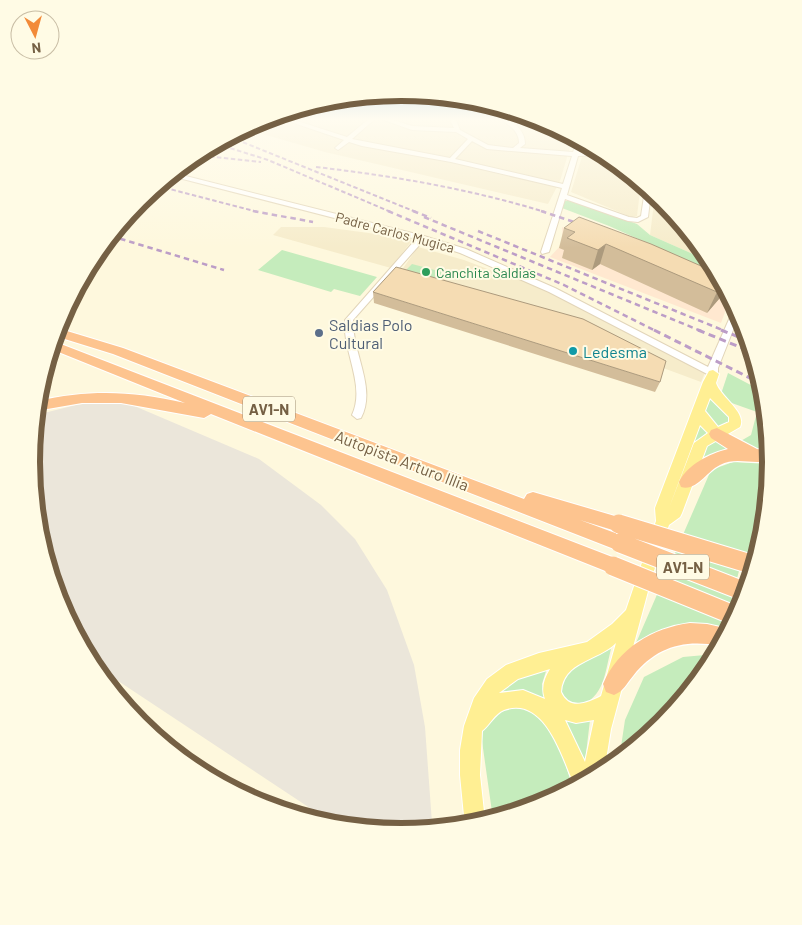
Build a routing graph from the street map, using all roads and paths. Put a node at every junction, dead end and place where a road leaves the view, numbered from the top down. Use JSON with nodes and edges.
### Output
{"nodes":[{"id":1,"x":456,"y":161,"type":"edge"},
{"id":2,"x":574,"y":161,"type":"edge"},
{"id":3,"x":181,"y":176,"type":"edge"},
{"id":4,"x":566,"y":187,"type":"junction"},
{"id":5,"x":564,"y":196,"type":"junction"},
{"id":6,"x":647,"y":198,"type":"edge"},
{"id":7,"x":421,"y":238,"type":"junction"},
{"id":8,"x":546,"y":252,"type":"dead end"},
{"id":9,"x":733,"y":320,"type":"edge"},
{"id":10,"x":66,"y":326,"type":"edge"},
{"id":11,"x":736,"y":328,"type":"edge"},
{"id":12,"x":63,"y":334,"type":"edge"},
{"id":13,"x":59,"y":348,"type":"edge"},
{"id":14,"x":118,"y":351,"type":"junction"},
{"id":15,"x":711,"y":378,"type":"junction"},
{"id":16,"x":45,"y":405,"type":"edge"},
{"id":17,"x":724,"y":406,"type":"junction"},
{"id":18,"x":698,"y":410,"type":"junction"},
{"id":19,"x":357,"y":415,"type":"dead end"},
{"id":20,"x":250,"y":423,"type":"junction"},
{"id":21,"x":716,"y":434,"type":"junction"},
{"id":22,"x":762,"y":455,"type":"edge"},
{"id":23,"x":762,"y":456,"type":"edge"},
{"id":24,"x":687,"y":482,"type":"junction"},
{"id":25,"x":663,"y":521,"type":"junction"},
{"id":26,"x":619,"y":533,"type":"junction"},
{"id":27,"x":748,"y":564,"type":"edge"},
{"id":28,"x":739,"y":589,"type":"edge"},
{"id":29,"x":729,"y":613,"type":"edge"},
{"id":30,"x":633,"y":614,"type":"junction"},
{"id":31,"x":717,"y":637,"type":"edge"},
{"id":32,"x":575,"y":656,"type":"junction"},
{"id":33,"x":611,"y":693,"type":"junction"},
{"id":34,"x":470,"y":740,"type":"junction"},
{"id":35,"x":594,"y":768,"type":"edge"},
{"id":36,"x":580,"y":776,"type":"edge"},
{"id":37,"x":474,"y":816,"type":"edge"}],
"edges":[{"from":1,"to":4,"type":"street"},
{"from":2,"to":4,"type":"street"},
{"from":3,"to":7,"type":"street","name":"Padre Carlos Mugica"},
{"from":4,"to":5,"type":"street"},
{"from":5,"to":6,"type":"street"},
{"from":5,"to":8,"type":"street"},
{"from":7,"to":15,"type":"street","name":"Padre Carlos Mugica"},
{"from":7,"to":19,"type":"street"},
{"from":9,"to":15,"type":"street"},
{"from":10,"to":14,"type":"highway"},
{"from":11,"to":15,"type":"street"},
{"from":12,"to":14,"type":"highway","name":"Autopista Arturo Illia","number":"AV1-N"},
{"from":13,"to":20,"type":"highway","name":"Autopista Arturo Illia","number":"AV1-N"},
{"from":14,"to":26,"type":"highway","name":"Autopista Arturo Illia","number":"AV1-N"},
{"from":15,"to":17,"type":"main road"},
{"from":15,"to":18,"type":"main road"},
{"from":16,"to":20,"type":"highway"},
{"from":17,"to":18,"type":"main road"},
{"from":17,"to":21,"type":"main road"},
{"from":18,"to":21,"type":"main road"},
{"from":18,"to":25,"type":"main road"},
{"from":20,"to":29,"type":"highway","name":"Autopista Arturo Illia","number":"AV1-N","bridge":true},
{"from":21,"to":22,"type":"highway"},
{"from":21,"to":24,"type":"main road"},
{"from":23,"to":24,"type":"highway"},
{"from":24,"to":25,"type":"main road"},
{"from":25,"to":30,"type":"main road"},
{"from":26,"to":27,"type":"highway","bridge":true},
{"from":26,"to":28,"type":"highway","name":"Autopista Arturo Illia","number":"AV1-N","bridge":true},
{"from":30,"to":32,"type":"main road"},
{"from":30,"to":33,"type":"main road"},
{"from":31,"to":33,"type":"highway"},
{"from":32,"to":33,"type":"main road"},
{"from":32,"to":34,"type":"main road"},
{"from":33,"to":35,"type":"main road"},
{"from":34,"to":36,"type":"main road"},
{"from":34,"to":37,"type":"main road"}]}
